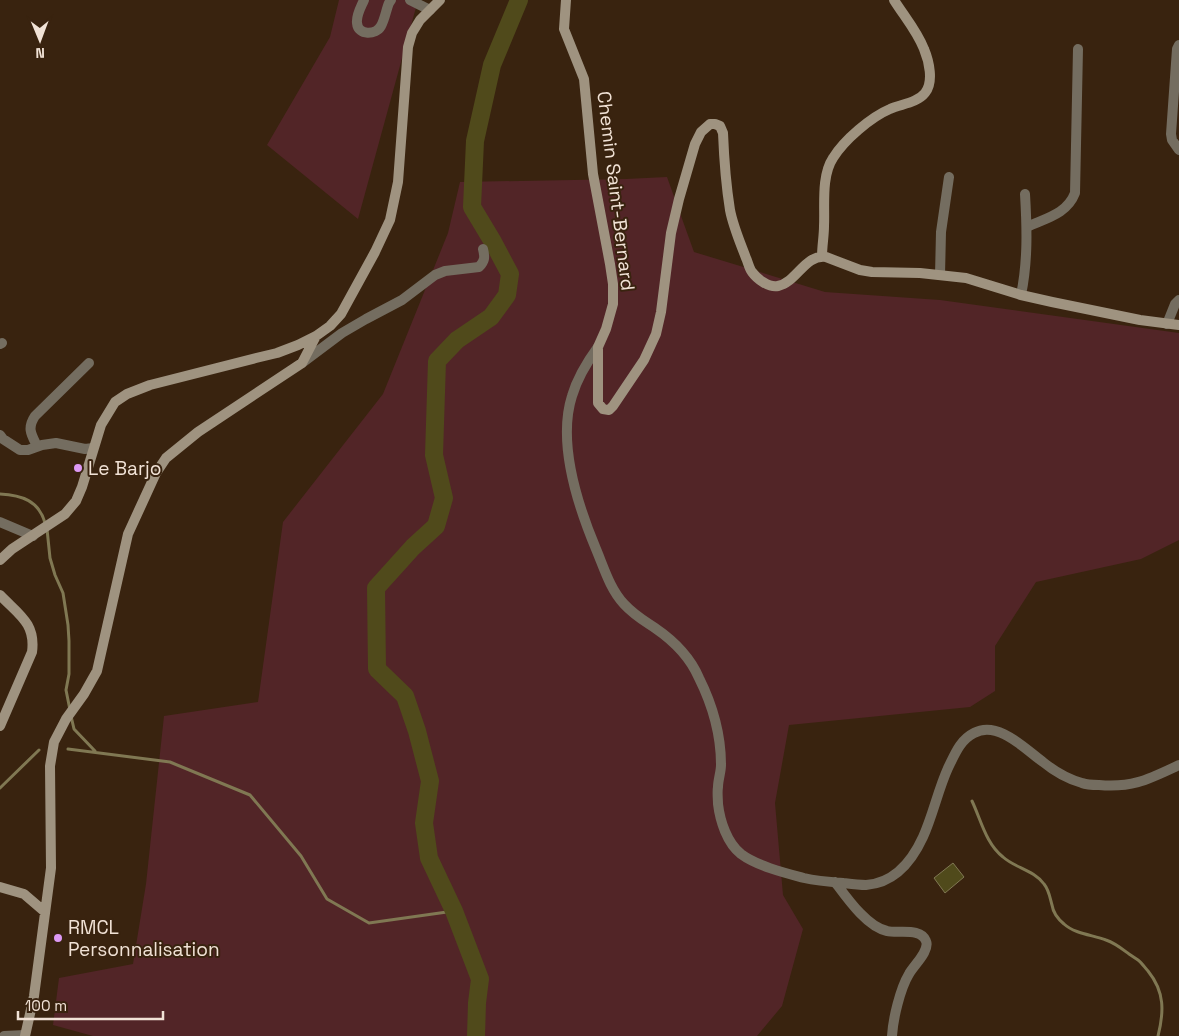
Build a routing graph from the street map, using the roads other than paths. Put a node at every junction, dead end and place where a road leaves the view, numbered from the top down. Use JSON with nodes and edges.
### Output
{"nodes":[{"id":1,"x":364,"y":0,"type":"edge"},
{"id":2,"x":391,"y":0,"type":"edge"},
{"id":3,"x":410,"y":0,"type":"edge"},
{"id":4,"x":440,"y":0,"type":"edge"},
{"id":5,"x":566,"y":0,"type":"edge"},
{"id":6,"x":894,"y":0,"type":"edge"},
{"id":7,"x":430,"y":10,"type":"junction"},
{"id":8,"x":1179,"y":45,"type":"edge"},
{"id":9,"x":1078,"y":49,"type":"dead end"},
{"id":10,"x":1177,"y":80,"type":"edge"},
{"id":11,"x":1179,"y":150,"type":"edge"},
{"id":12,"x":949,"y":177,"type":"dead end"},
{"id":13,"x":1025,"y":194,"type":"dead end"},
{"id":14,"x":1027,"y":227,"type":"junction"},
{"id":15,"x":482,"y":249,"type":"dead end"},
{"id":16,"x":822,"y":257,"type":"junction"},
{"id":17,"x":940,"y":275,"type":"junction"},
{"id":18,"x":1021,"y":295,"type":"junction"},
{"id":19,"x":1179,"y":300,"type":"edge"},
{"id":20,"x":1167,"y":324,"type":"junction"},
{"id":21,"x":1179,"y":325,"type":"edge"},
{"id":22,"x":316,"y":336,"type":"junction"},
{"id":23,"x":598,"y":347,"type":"junction"},
{"id":24,"x":284,"y":350,"type":"junction"},
{"id":25,"x":89,"y":363,"type":"dead end"},
{"id":26,"x":302,"y":363,"type":"junction"},
{"id":27,"x":0,"y":436,"type":"edge"},
{"id":28,"x":37,"y":446,"type":"junction"},
{"id":29,"x":93,"y":448,"type":"junction"},
{"id":30,"x":0,"y":522,"type":"edge"},
{"id":31,"x":33,"y":536,"type":"junction"},
{"id":32,"x":0,"y":560,"type":"edge"},
{"id":33,"x":0,"y":595,"type":"edge"},
{"id":34,"x":0,"y":726,"type":"edge"},
{"id":35,"x":1179,"y":765,"type":"edge"},
{"id":36,"x":835,"y":882,"type":"junction"},
{"id":37,"x":0,"y":887,"type":"edge"},
{"id":38,"x":45,"y":912,"type":"junction"},
{"id":39,"x":25,"y":1035,"type":"edge"},
{"id":40,"x":4,"y":1036,"type":"edge"},
{"id":41,"x":892,"y":1036,"type":"edge"}],
"edges":[{"from":1,"to":2,"type":"street"},
{"from":3,"to":7,"type":"street"},
{"from":4,"to":7,"type":"street"},
{"from":5,"to":23,"type":"street","name":"Chemin Saint-Bernard"},
{"from":6,"to":16,"type":"street"},
{"from":7,"to":22,"type":"street"},
{"from":8,"to":10,"type":"street"},
{"from":9,"to":14,"type":"street"},
{"from":10,"to":11,"type":"street"},
{"from":12,"to":17,"type":"street"},
{"from":13,"to":14,"type":"street"},
{"from":14,"to":18,"type":"street"},
{"from":15,"to":26,"type":"street"},
{"from":16,"to":17,"type":"street"},
{"from":16,"to":23,"type":"street"},
{"from":17,"to":18,"type":"street"},
{"from":18,"to":20,"type":"street"},
{"from":19,"to":20,"type":"street"},
{"from":20,"to":21,"type":"street"},
{"from":22,"to":24,"type":"street"},
{"from":22,"to":26,"type":"street"},
{"from":23,"to":36,"type":"street","name":"Chemin Saint-Bernard"},
{"from":24,"to":26,"type":"street"},
{"from":24,"to":29,"type":"street"},
{"from":25,"to":28,"type":"street"},
{"from":26,"to":38,"type":"street"},
{"from":27,"to":28,"type":"street"},
{"from":28,"to":29,"type":"street"},
{"from":29,"to":31,"type":"street"},
{"from":30,"to":31,"type":"street"},
{"from":31,"to":32,"type":"street"},
{"from":33,"to":34,"type":"street"},
{"from":35,"to":36,"type":"street","name":"Chemin Saint-Bernard"},
{"from":36,"to":41,"type":"street"},
{"from":37,"to":38,"type":"street"},
{"from":38,"to":39,"type":"street"},
{"from":39,"to":40,"type":"street"}]}
